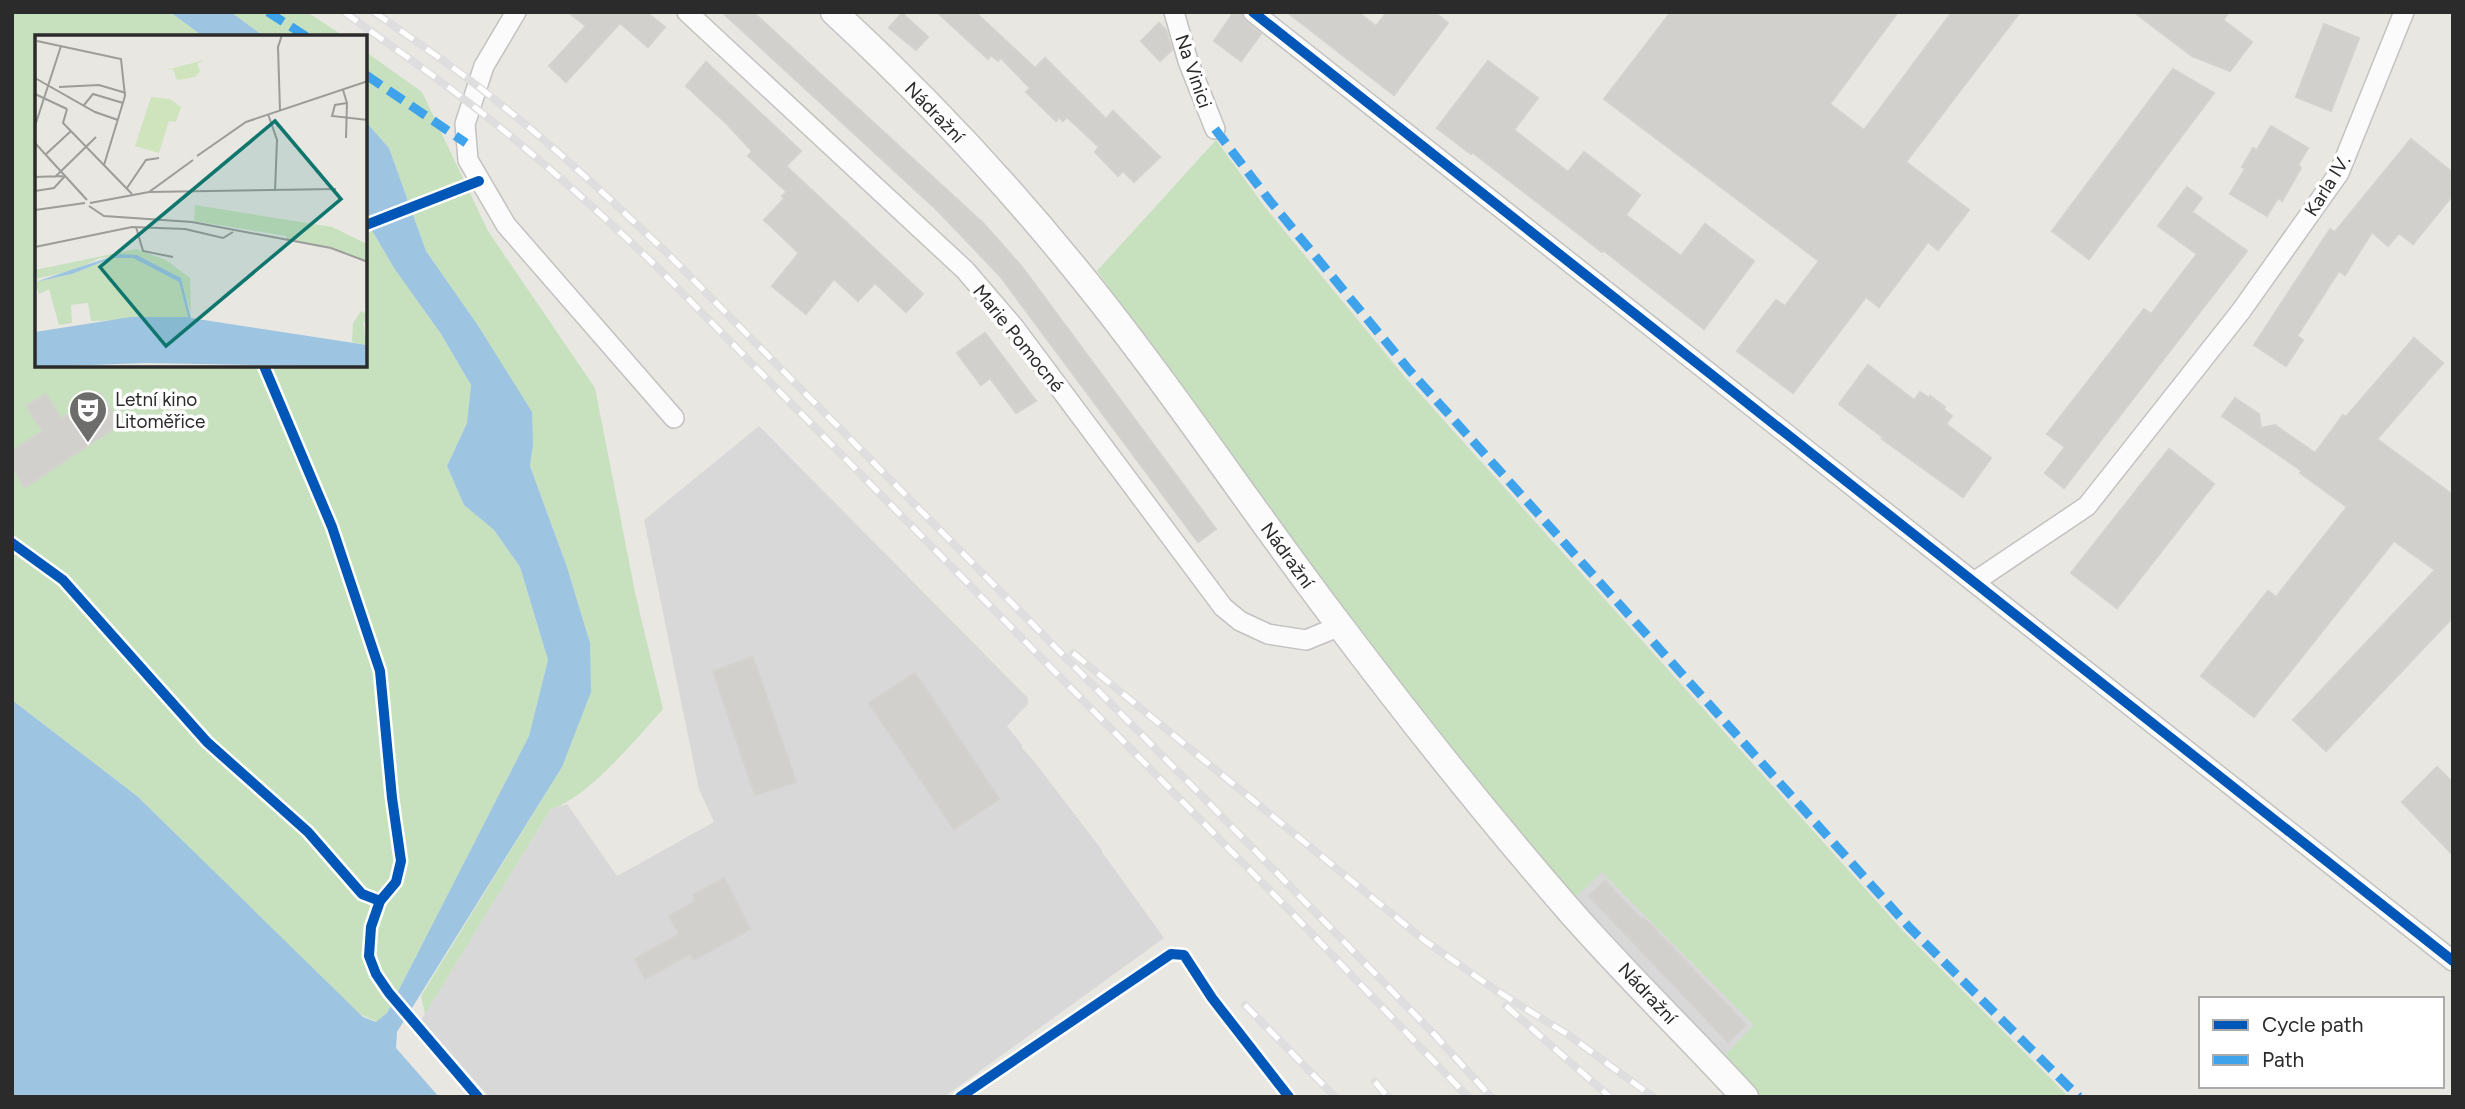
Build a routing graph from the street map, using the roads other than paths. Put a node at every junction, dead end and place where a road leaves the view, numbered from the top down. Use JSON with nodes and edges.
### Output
{"nodes":[{"id":1,"x":516,"y":12,"type":"edge"},
{"id":2,"x":687,"y":12,"type":"edge"},
{"id":3,"x":834,"y":12,"type":"edge"},
{"id":4,"x":1174,"y":12,"type":"edge"},
{"id":5,"x":1253,"y":12,"type":"edge"},
{"id":6,"x":2404,"y":12,"type":"edge"},
{"id":7,"x":1215,"y":128,"type":"dead end"},
{"id":8,"x":674,"y":418,"type":"dead end"},
{"id":9,"x":1974,"y":582,"type":"junction"},
{"id":10,"x":1340,"y":626,"type":"junction"},
{"id":11,"x":2453,"y":961,"type":"edge"},
{"id":12,"x":1745,"y":1097,"type":"edge"}],
"edges":[{"from":1,"to":8,"type":"street"},
{"from":2,"to":10,"type":"street","name":"Marie Pomocné"},
{"from":3,"to":10,"type":"main road","name":"Nádražní"},
{"from":4,"to":7,"type":"street","name":"Na Vinici"},
{"from":5,"to":9,"type":"street"},
{"from":6,"to":9,"type":"street","name":"Karla IV."},
{"from":9,"to":11,"type":"street"},
{"from":10,"to":12,"type":"main road","name":"Nádražní"}]}
